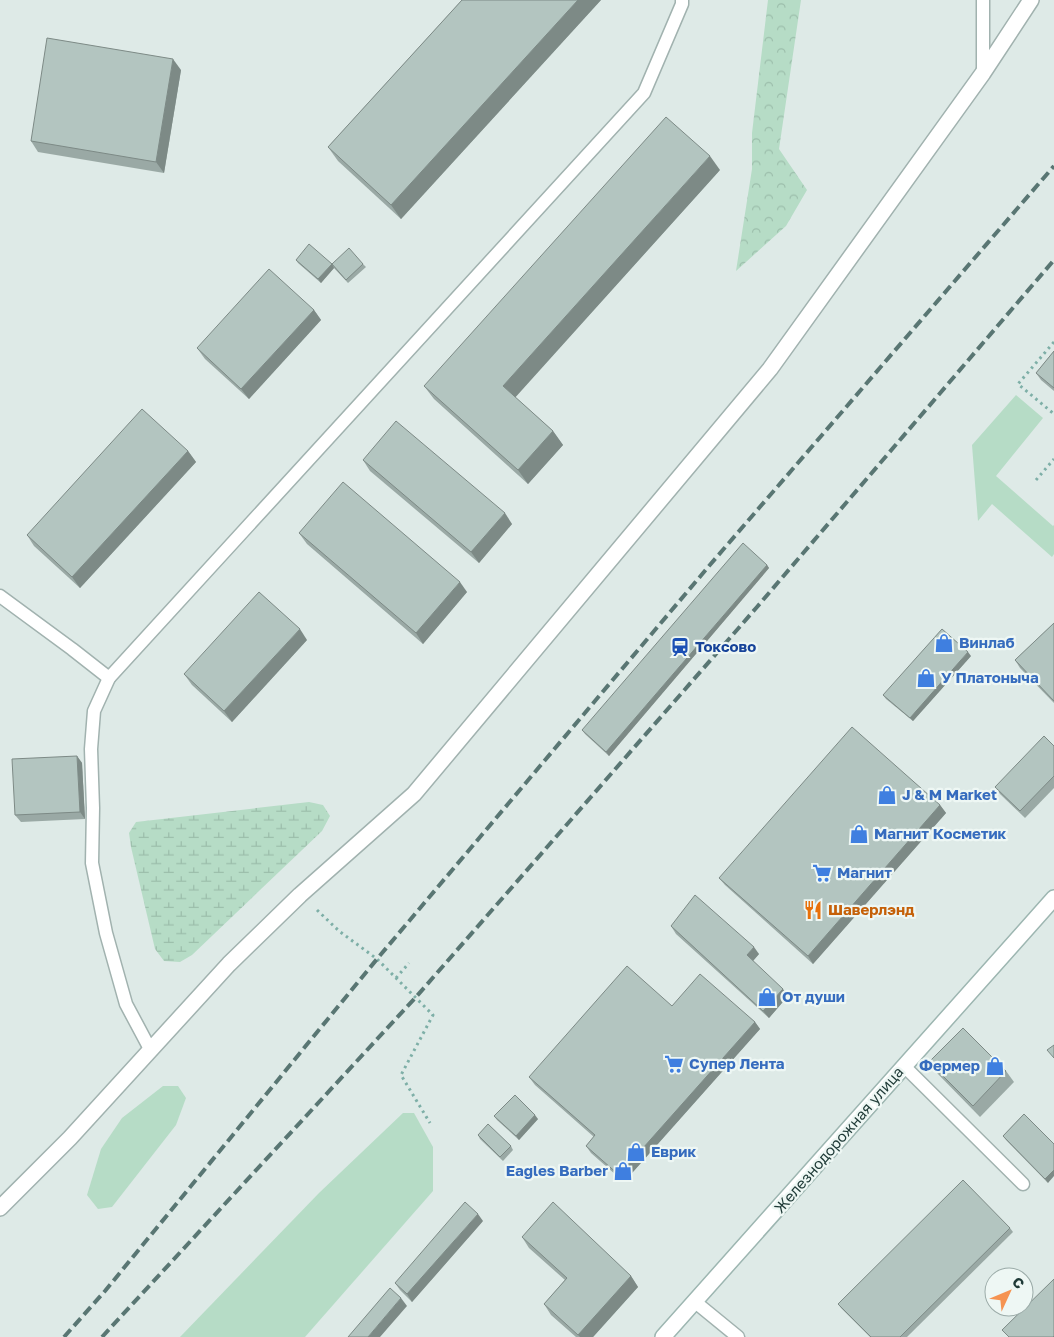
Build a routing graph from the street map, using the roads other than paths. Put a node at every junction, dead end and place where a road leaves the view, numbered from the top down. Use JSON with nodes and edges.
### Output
{"nodes":[{"id":1,"x":682,"y":0,"type":"edge"},
{"id":2,"x":983,"y":0,"type":"edge"},
{"id":3,"x":1031,"y":0,"type":"edge"},
{"id":4,"x":983,"y":73,"type":"junction"},
{"id":5,"x":0,"y":596,"type":"edge"},
{"id":6,"x":109,"y":678,"type":"junction"},
{"id":7,"x":1054,"y":898,"type":"edge"},
{"id":8,"x":150,"y":1049,"type":"junction"},
{"id":9,"x":904,"y":1066,"type":"junction"},
{"id":10,"x":1023,"y":1184,"type":"dead end"},
{"id":11,"x":0,"y":1208,"type":"edge"},
{"id":12,"x":694,"y":1301,"type":"junction"},
{"id":13,"x":664,"y":1337,"type":"edge"},
{"id":14,"x":738,"y":1337,"type":"edge"}],
"edges":[{"from":1,"to":6,"type":"lane"},
{"from":2,"to":4,"type":"lane"},
{"from":3,"to":4,"type":"street"},
{"from":4,"to":8,"type":"street"},
{"from":5,"to":6,"type":"lane"},
{"from":6,"to":8,"type":"lane"},
{"from":7,"to":9,"type":"street","name":"Железнодорожная улица"},
{"from":8,"to":11,"type":"street"},
{"from":9,"to":10,"type":"lane"},
{"from":9,"to":12,"type":"street","name":"Железнодорожная улица"},
{"from":12,"to":13,"type":"street","name":"Железнодорожная улица"},
{"from":12,"to":14,"type":"lane"}]}
